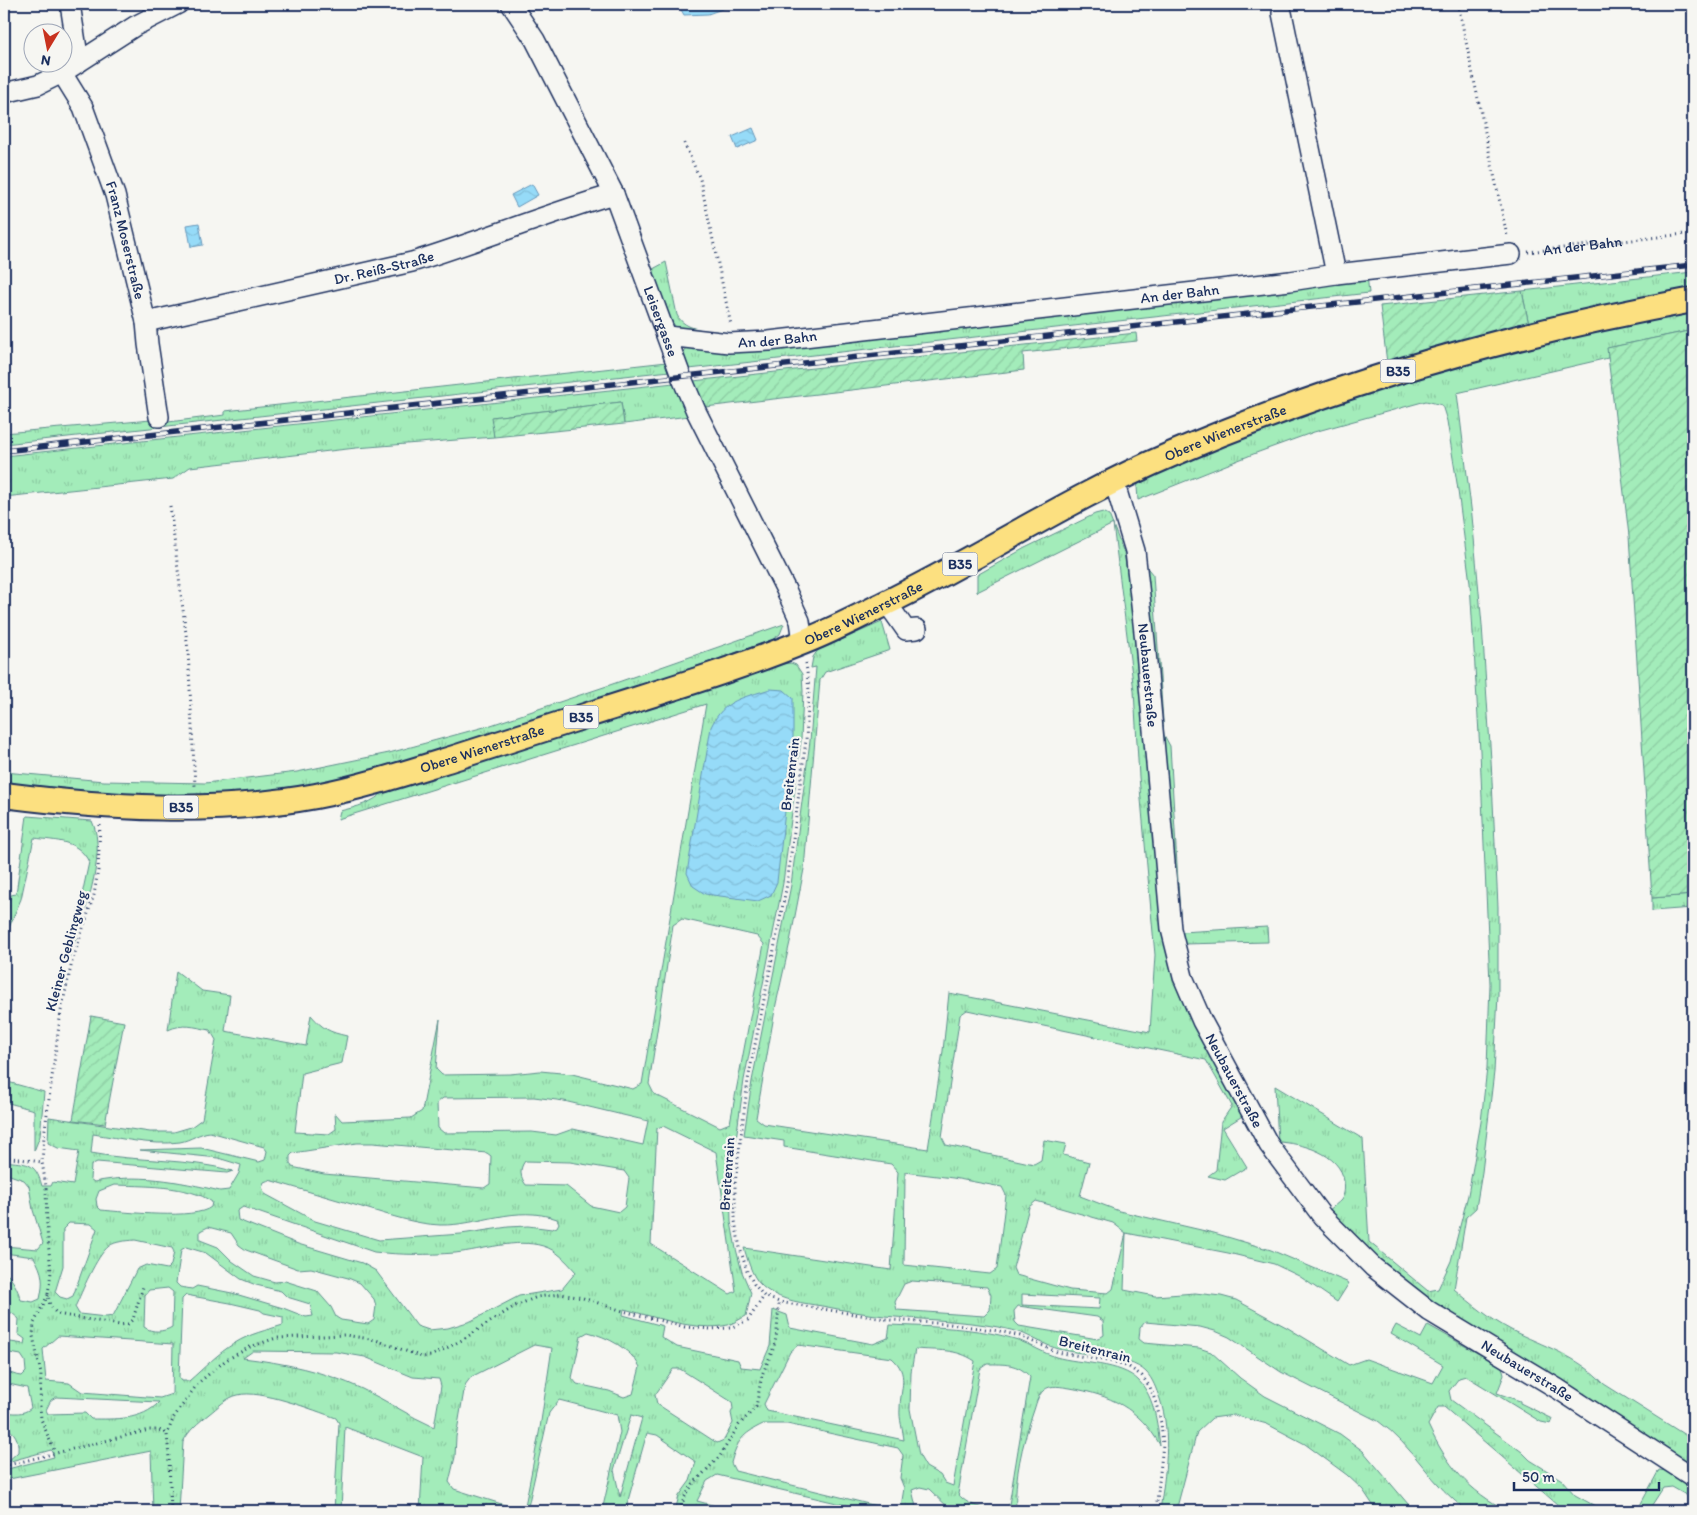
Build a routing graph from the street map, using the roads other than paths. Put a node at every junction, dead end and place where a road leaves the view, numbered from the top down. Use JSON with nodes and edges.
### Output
{"nodes":[{"id":1,"x":70,"y":4,"type":"edge"},
{"id":2,"x":178,"y":4,"type":"edge"},
{"id":3,"x":511,"y":4,"type":"edge"},
{"id":4,"x":1282,"y":13,"type":"dead end"},
{"id":5,"x":78,"y":62,"type":"junction"},
{"id":6,"x":62,"y":73,"type":"junction"},
{"id":7,"x":4,"y":94,"type":"edge"},
{"id":8,"x":614,"y":194,"type":"junction"},
{"id":9,"x":1511,"y":254,"type":"road end"},
{"id":10,"x":1336,"y":274,"type":"junction"},
{"id":11,"x":1693,"y":300,"type":"edge"},
{"id":12,"x":146,"y":322,"type":"junction"},
{"id":13,"x":667,"y":336,"type":"junction"},
{"id":14,"x":159,"y":417,"type":"dead end"},
{"id":15,"x":1114,"y":481,"type":"junction"},
{"id":16,"x":888,"y":603,"type":"junction"},
{"id":17,"x":917,"y":629,"type":"dead end"},
{"id":18,"x":803,"y":642,"type":"junction"},
{"id":19,"x":4,"y":796,"type":"edge"},
{"id":20,"x":1693,"y":1477,"type":"edge"}],
"edges":[{"from":1,"to":5,"type":"street"},
{"from":2,"to":5,"type":"street"},
{"from":3,"to":8,"type":"street","name":"Leisergasse"},
{"from":4,"to":10,"type":"street"},
{"from":5,"to":6,"type":"street"},
{"from":6,"to":7,"type":"street"},
{"from":6,"to":12,"type":"street","name":"Franz Moserstraße"},
{"from":8,"to":12,"type":"street","name":"Dr. Reiß-Straße"},
{"from":8,"to":13,"type":"street","name":"Leisergasse"},
{"from":9,"to":10,"type":"street","name":"An der Bahn"},
{"from":10,"to":13,"type":"street","name":"An der Bahn"},
{"from":11,"to":15,"type":"main road","name":"Obere Wienerstraße","number":"B35"},
{"from":12,"to":14,"type":"street","name":"Franz Moserstraße"},
{"from":13,"to":18,"type":"street","name":"Leisergasse"},
{"from":15,"to":16,"type":"main road","name":"Obere Wienerstraße","number":"B35"},
{"from":15,"to":20,"type":"street","name":"Neubauerstraße"},
{"from":16,"to":17,"type":"street"},
{"from":16,"to":18,"type":"main road","name":"Obere Wienerstraße","number":"B35"},
{"from":18,"to":19,"type":"main road","name":"Obere Wienerstraße","number":"B35"}]}
